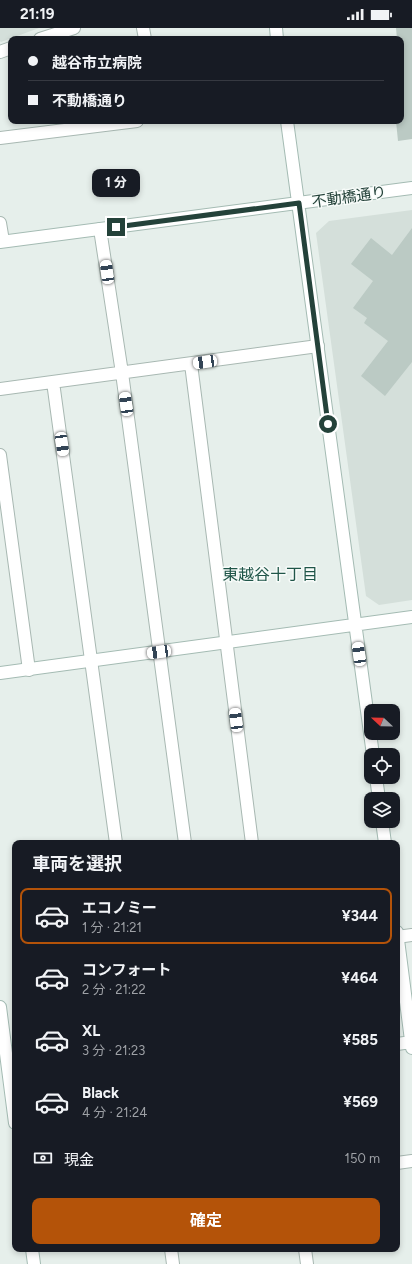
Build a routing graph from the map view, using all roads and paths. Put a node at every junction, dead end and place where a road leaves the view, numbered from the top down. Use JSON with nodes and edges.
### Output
{"nodes":[{"id":1,"x":74,"y":28,"type":"edge"},
{"id":2,"x":49,"y":36,"type":"edge"},
{"id":3,"x":112,"y":124,"type":"edge"},
{"id":4,"x":287,"y":124,"type":"edge"},
{"id":5,"x":0,"y":138,"type":"edge"},
{"id":6,"x":412,"y":188,"type":"edge"},
{"id":7,"x":299,"y":203,"type":"junction"},
{"id":8,"x":0,"y":223,"type":"edge"},
{"id":9,"x":100,"y":229,"type":"junction"},
{"id":10,"x":1,"y":241,"type":"edge"},
{"id":11,"x":318,"y":346,"type":"junction"},
{"id":12,"x":190,"y":364,"type":"junction"},
{"id":13,"x":122,"y":373,"type":"junction"},
{"id":14,"x":53,"y":382,"type":"junction"},
{"id":15,"x":0,"y":389,"type":"edge"},
{"id":16,"x":0,"y":455,"type":"edge"},
{"id":17,"x":412,"y":617,"type":"edge"},
{"id":18,"x":355,"y":625,"type":"junction"},
{"id":19,"x":227,"y":643,"type":"junction"},
{"id":20,"x":159,"y":652,"type":"junction"},
{"id":21,"x":92,"y":661,"type":"junction"},
{"id":22,"x":29,"y":670,"type":"junction"},
{"id":23,"x":0,"y":673,"type":"edge"},
{"id":24,"x":372,"y":748,"type":"edge"},
{"id":25,"x":383,"y":828,"type":"edge"},
{"id":26,"x":116,"y":840,"type":"edge"},
{"id":27,"x":185,"y":840,"type":"edge"},
{"id":28,"x":252,"y":840,"type":"edge"},
{"id":29,"x":385,"y":840,"type":"edge"},
{"id":30,"x":400,"y":935,"type":"edge"},
{"id":31,"x":412,"y":935,"type":"edge"},
{"id":32,"x":400,"y":957,"type":"edge"},
{"id":33,"x":0,"y":1007,"type":"edge"},
{"id":34,"x":1,"y":1023,"type":"edge"},
{"id":35,"x":400,"y":1044,"type":"edge"},
{"id":36,"x":412,"y":1044,"type":"edge"},
{"id":37,"x":9,"y":1099,"type":"edge"},
{"id":38,"x":12,"y":1111,"type":"edge"},
{"id":39,"x":412,"y":1161,"type":"edge"},
{"id":40,"x":400,"y":1163,"type":"edge"},
{"id":41,"x":32,"y":1252,"type":"edge"},
{"id":42,"x":171,"y":1252,"type":"edge"},
{"id":43,"x":305,"y":1252,"type":"edge"},
{"id":44,"x":34,"y":1264,"type":"edge"},
{"id":45,"x":173,"y":1264,"type":"edge"},
{"id":46,"x":307,"y":1264,"type":"edge"}],
"edges":[{"from":1,"to":2,"type":"street"},
{"from":3,"to":5,"type":"street"},
{"from":4,"to":7,"type":"street"},
{"from":6,"to":7,"type":"street","name":"不動橋通り"},
{"from":7,"to":9,"type":"street","name":"不動橋通り"},
{"from":7,"to":11,"type":"street"},
{"from":8,"to":10,"type":"street"},
{"from":9,"to":10,"type":"street","name":"不動橋通り"},
{"from":9,"to":13,"type":"street"},
{"from":11,"to":12,"type":"street"},
{"from":11,"to":18,"type":"street"},
{"from":12,"to":13,"type":"street"},
{"from":12,"to":19,"type":"street"},
{"from":13,"to":14,"type":"street"},
{"from":13,"to":20,"type":"street"},
{"from":14,"to":15,"type":"street"},
{"from":14,"to":21,"type":"street"},
{"from":16,"to":22,"type":"street"},
{"from":17,"to":18,"type":"street"},
{"from":18,"to":19,"type":"street"},
{"from":18,"to":24,"type":"street"},
{"from":19,"to":20,"type":"street"},
{"from":19,"to":28,"type":"street"},
{"from":20,"to":21,"type":"street"},
{"from":20,"to":27,"type":"street"},
{"from":21,"to":22,"type":"street"},
{"from":21,"to":26,"type":"street"},
{"from":22,"to":23,"type":"street"},
{"from":25,"to":29,"type":"street"},
{"from":30,"to":31,"type":"street"},
{"from":32,"to":36,"type":"street"},
{"from":33,"to":34,"type":"street"},
{"from":34,"to":37,"type":"street"},
{"from":35,"to":36,"type":"street"},
{"from":37,"to":38,"type":"street"},
{"from":39,"to":40,"type":"street"},
{"from":41,"to":44,"type":"street"},
{"from":42,"to":45,"type":"street"},
{"from":43,"to":46,"type":"street"}]}
